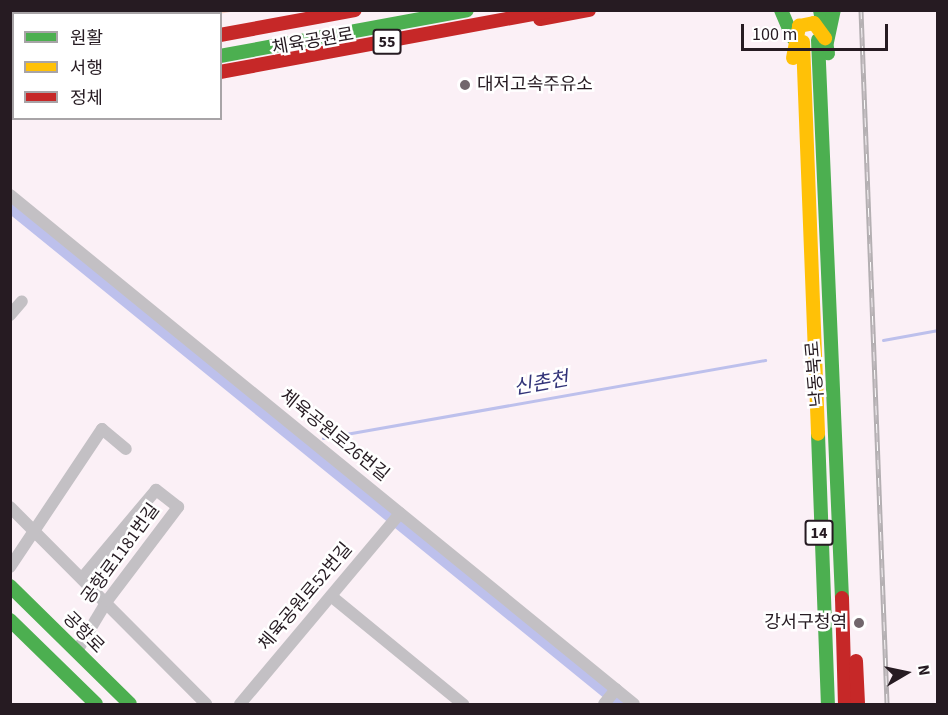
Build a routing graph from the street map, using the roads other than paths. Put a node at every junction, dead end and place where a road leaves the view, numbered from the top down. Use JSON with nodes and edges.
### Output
{"nodes":[{"id":1,"x":355,"y":10,"type":"edge"},
{"id":2,"x":467,"y":10,"type":"edge"},
{"id":3,"x":554,"y":10,"type":"edge"},
{"id":4,"x":589,"y":10,"type":"edge"},
{"id":5,"x":781,"y":10,"type":"edge"},
{"id":6,"x":820,"y":10,"type":"edge"},
{"id":7,"x":834,"y":10,"type":"edge"},
{"id":8,"x":222,"y":35,"type":"edge"},
{"id":9,"x":810,"y":41,"type":"junction"},
{"id":10,"x":222,"y":56,"type":"edge"},
{"id":11,"x":222,"y":72,"type":"edge"},
{"id":12,"x":222,"y":77,"type":"edge"},
{"id":13,"x":10,"y":195,"type":"edge"},
{"id":14,"x":22,"y":301,"type":"dead end"},
{"id":15,"x":10,"y":315,"type":"edge"},
{"id":16,"x":812,"y":362,"type":"junction"},
{"id":17,"x":837,"y":406,"type":"junction"},
{"id":18,"x":126,"y":449,"type":"dead end"},
{"id":19,"x":10,"y":507,"type":"edge"},
{"id":20,"x":400,"y":513,"type":"junction"},
{"id":21,"x":34,"y":531,"type":"junction"},
{"id":22,"x":841,"y":555,"type":"junction"},
{"id":23,"x":10,"y":567,"type":"edge"},
{"id":24,"x":83,"y":577,"type":"junction"},
{"id":25,"x":10,"y":586,"type":"edge"},
{"id":26,"x":331,"y":596,"type":"junction"},
{"id":27,"x":107,"y":601,"type":"junction"},
{"id":28,"x":10,"y":621,"type":"edge"},
{"id":29,"x":76,"y":651,"type":"junction"},
{"id":30,"x":825,"y":673,"type":"junction"},
{"id":31,"x":616,"y":689,"type":"junction"},
{"id":32,"x":96,"y":705,"type":"edge"},
{"id":33,"x":130,"y":705,"type":"edge"},
{"id":34,"x":206,"y":705,"type":"edge"},
{"id":35,"x":240,"y":705,"type":"edge"},
{"id":36,"x":463,"y":705,"type":"edge"},
{"id":37,"x":604,"y":705,"type":"edge"},
{"id":38,"x":634,"y":705,"type":"edge"},
{"id":39,"x":823,"y":705,"type":"edge"},
{"id":40,"x":828,"y":705,"type":"edge"},
{"id":41,"x":845,"y":705,"type":"edge"},
{"id":42,"x":858,"y":705,"type":"edge"}],
"edges":[{"from":1,"to":8,"type":"main road","name":"체육공원로"},
{"from":2,"to":10,"type":"main road","number":"55"},
{"from":3,"to":11,"type":"main road","number":"55"},
{"from":4,"to":12,"type":"main road","name":"체육공원로"},
{"from":5,"to":9,"type":"main road"},
{"from":6,"to":9,"type":"main road"},
{"from":7,"to":9,"type":"main road"},
{"from":9,"to":16,"type":"main road"},
{"from":9,"to":16,"type":"main road","name":"낙동북로"},
{"from":9,"to":17,"type":"main road"},
{"from":9,"to":17,"type":"main road","name":"낙동북로"},
{"from":13,"to":20,"type":"street","name":"체육공원로26번길"},
{"from":14,"to":15,"type":"street"},
{"from":16,"to":30,"type":"main road","name":"낙동북로","number":"14"},
{"from":17,"to":22,"type":"main road","name":"낙동북로","number":"14"},
{"from":18,"to":21,"type":"street"},
{"from":19,"to":21,"type":"street"},
{"from":20,"to":26,"type":"street","name":"체육공원로52번길"},
{"from":20,"to":31,"type":"street","name":"체육공원로26번길"},
{"from":21,"to":23,"type":"street"},
{"from":21,"to":24,"type":"street"},
{"from":22,"to":41,"type":"main road","name":"낙동북로","number":"14"},
{"from":22,"to":42,"type":"main road"},
{"from":24,"to":27,"type":"street"},
{"from":24,"to":27,"type":"street","name":"공항로1181번길"},
{"from":25,"to":29,"type":"main road","name":"공항로"},
{"from":26,"to":35,"type":"street","name":"체육공원로52번길"},
{"from":26,"to":36,"type":"street"},
{"from":27,"to":29,"type":"street","name":"공항로1181번길"},
{"from":27,"to":34,"type":"street"},
{"from":28,"to":32,"type":"main road"},
{"from":29,"to":33,"type":"main road","name":"공항로"},
{"from":30,"to":39,"type":"main road"},
{"from":30,"to":40,"type":"main road","name":"낙동북로","number":"14"},
{"from":31,"to":37,"type":"street"},
{"from":31,"to":38,"type":"street","name":"체육공원로26번길"}]}
